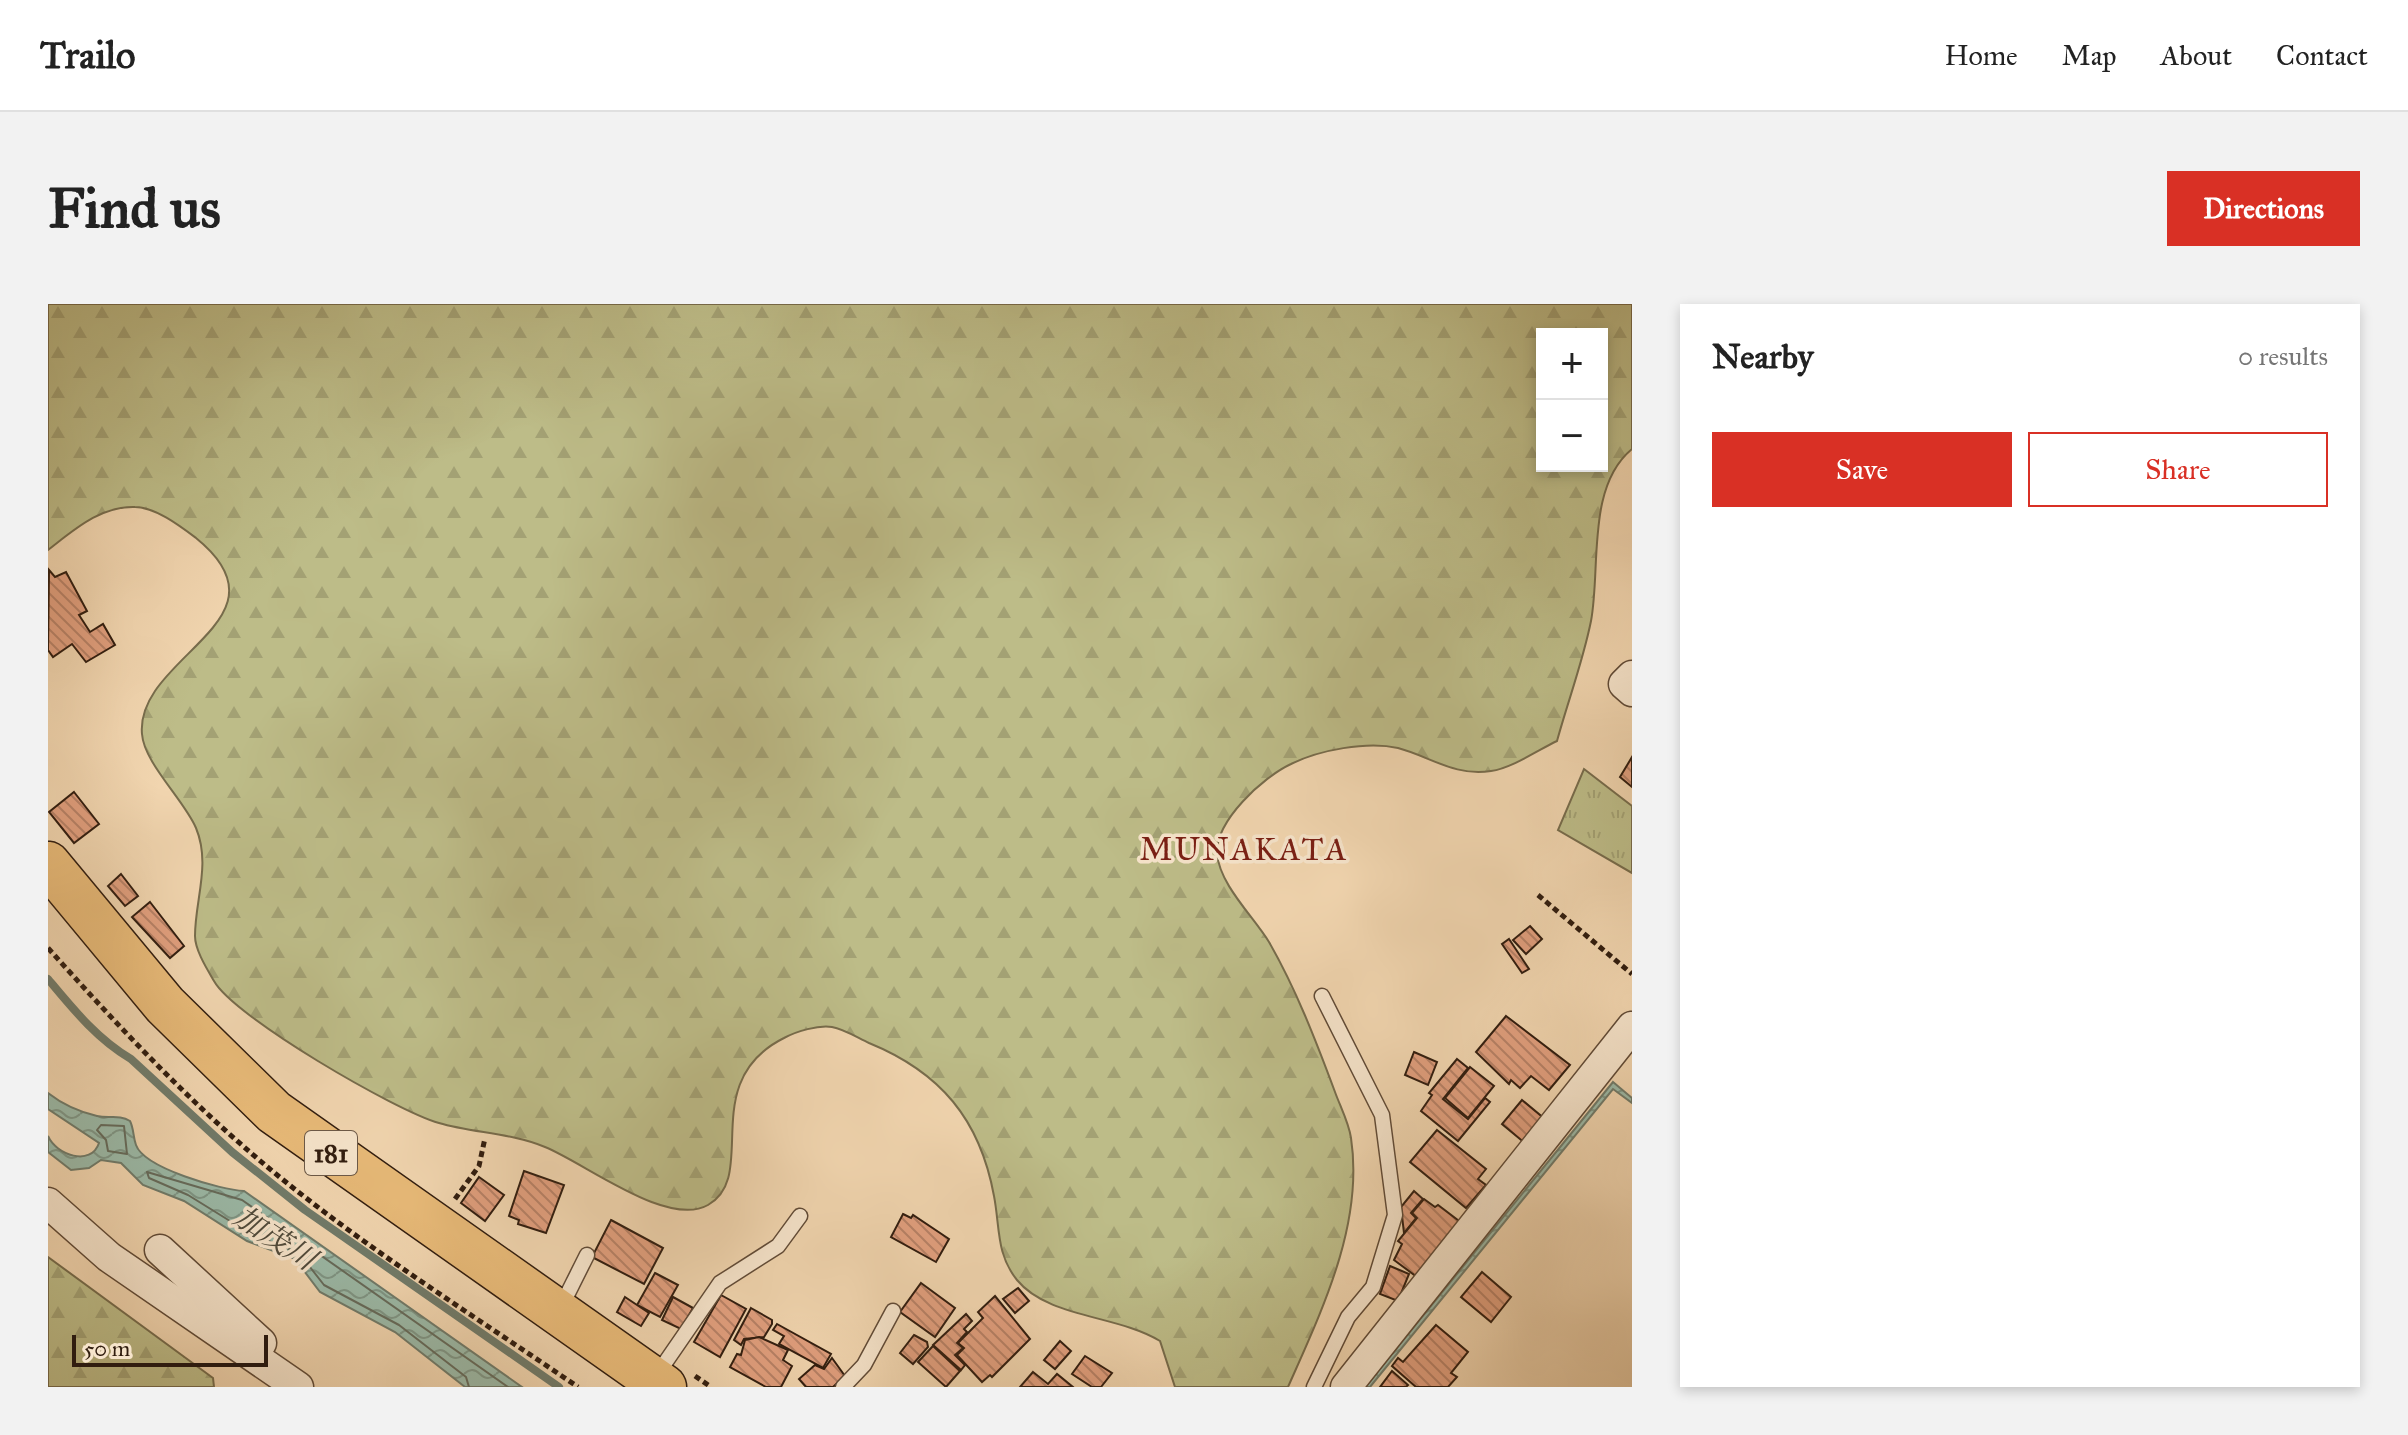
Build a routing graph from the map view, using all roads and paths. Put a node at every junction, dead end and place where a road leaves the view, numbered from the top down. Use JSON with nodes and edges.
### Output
{"nodes":[{"id":1,"x":1632,"y":676,"type":"edge"},
{"id":2,"x":1632,"y":691,"type":"edge"},
{"id":3,"x":48,"y":864,"type":"edge"},
{"id":4,"x":1538,"y":895,"type":"dead end"},
{"id":5,"x":48,"y":904,"type":"edge"},
{"id":6,"x":48,"y":948,"type":"edge"},
{"id":7,"x":1632,"y":974,"type":"edge"},
{"id":8,"x":1322,"y":996,"type":"dead end"},
{"id":9,"x":1632,"y":1027,"type":"edge"},
{"id":10,"x":485,"y":1138,"type":"dead end"},
{"id":11,"x":48,"y":1203,"type":"edge"},
{"id":12,"x":449,"y":1206,"type":"dead end"},
{"id":13,"x":800,"y":1216,"type":"dead end"},
{"id":14,"x":160,"y":1250,"type":"dead end"},
{"id":15,"x":587,"y":1255,"type":"dead end"},
{"id":16,"x":893,"y":1311,"type":"dead end"},
{"id":17,"x":558,"y":1313,"type":"junction"},
{"id":18,"x":651,"y":1378,"type":"edge"},
{"id":19,"x":298,"y":1387,"type":"edge"},
{"id":20,"x":316,"y":1387,"type":"edge"},
{"id":21,"x":578,"y":1387,"type":"edge"},
{"id":22,"x":711,"y":1387,"type":"edge"},
{"id":23,"x":843,"y":1387,"type":"edge"},
{"id":24,"x":1314,"y":1387,"type":"edge"},
{"id":25,"x":1346,"y":1387,"type":"edge"}],
"edges":[{"from":1,"to":2,"type":"street"},
{"from":3,"to":17,"type":"highway","number":"181"},
{"from":4,"to":7,"type":"path"},
{"from":5,"to":18,"type":"highway","number":"181"},
{"from":6,"to":21,"type":"path"},
{"from":8,"to":24,"type":"lane"},
{"from":9,"to":25,"type":"street"},
{"from":10,"to":12,"type":"path"},
{"from":11,"to":19,"type":"street"},
{"from":13,"to":18,"type":"lane"},
{"from":14,"to":20,"type":"street"},
{"from":15,"to":17,"type":"lane"},
{"from":16,"to":23,"type":"lane"},
{"from":17,"to":18,"type":"highway","number":"181"},
{"from":18,"to":22,"type":"path"}]}
